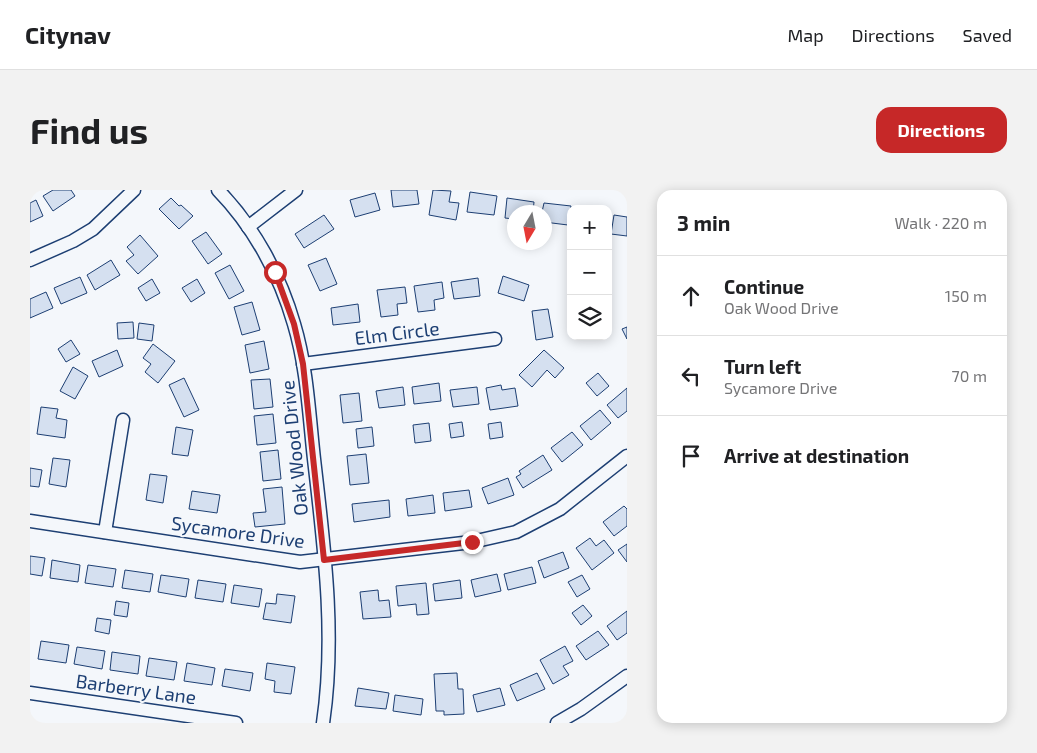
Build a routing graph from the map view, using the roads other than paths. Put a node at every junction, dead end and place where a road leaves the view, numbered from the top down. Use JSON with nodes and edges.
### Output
{"nodes":[{"id":1,"x":134,"y":190,"type":"edge"},
{"id":2,"x":218,"y":190,"type":"edge"},
{"id":3,"x":296,"y":190,"type":"edge"},
{"id":4,"x":248,"y":226,"type":"junction"},
{"id":5,"x":30,"y":260,"type":"edge"},
{"id":6,"x":495,"y":339,"type":"dead end"},
{"id":7,"x":303,"y":364,"type":"junction"},
{"id":8,"x":123,"y":420,"type":"dead end"},
{"id":9,"x":627,"y":456,"type":"edge"},
{"id":10,"x":30,"y":521,"type":"edge"},
{"id":11,"x":105,"y":532,"type":"junction"},
{"id":12,"x":324,"y":560,"type":"junction"},
{"id":13,"x":627,"y":676,"type":"edge"},
{"id":14,"x":30,"y":693,"type":"edge"},
{"id":15,"x":236,"y":723,"type":"edge"},
{"id":16,"x":323,"y":723,"type":"edge"},
{"id":17,"x":557,"y":723,"type":"edge"}],
"edges":[{"from":1,"to":5,"type":"street"},
{"from":2,"to":4,"type":"street","name":"Oak Wood Drive"},
{"from":3,"to":4,"type":"street"},
{"from":4,"to":7,"type":"street","name":"Oak Wood Drive"},
{"from":6,"to":7,"type":"street","name":"Elm Circle"},
{"from":7,"to":12,"type":"street","name":"Oak Wood Drive"},
{"from":8,"to":11,"type":"street"},
{"from":9,"to":12,"type":"street","name":"Sycamore Drive"},
{"from":10,"to":11,"type":"street","name":"Sycamore Drive"},
{"from":11,"to":12,"type":"street","name":"Sycamore Drive"},
{"from":12,"to":16,"type":"street","name":"Oak Wood Drive"},
{"from":13,"to":17,"type":"street"},
{"from":14,"to":15,"type":"street","name":"Barberry Lane"}]}
